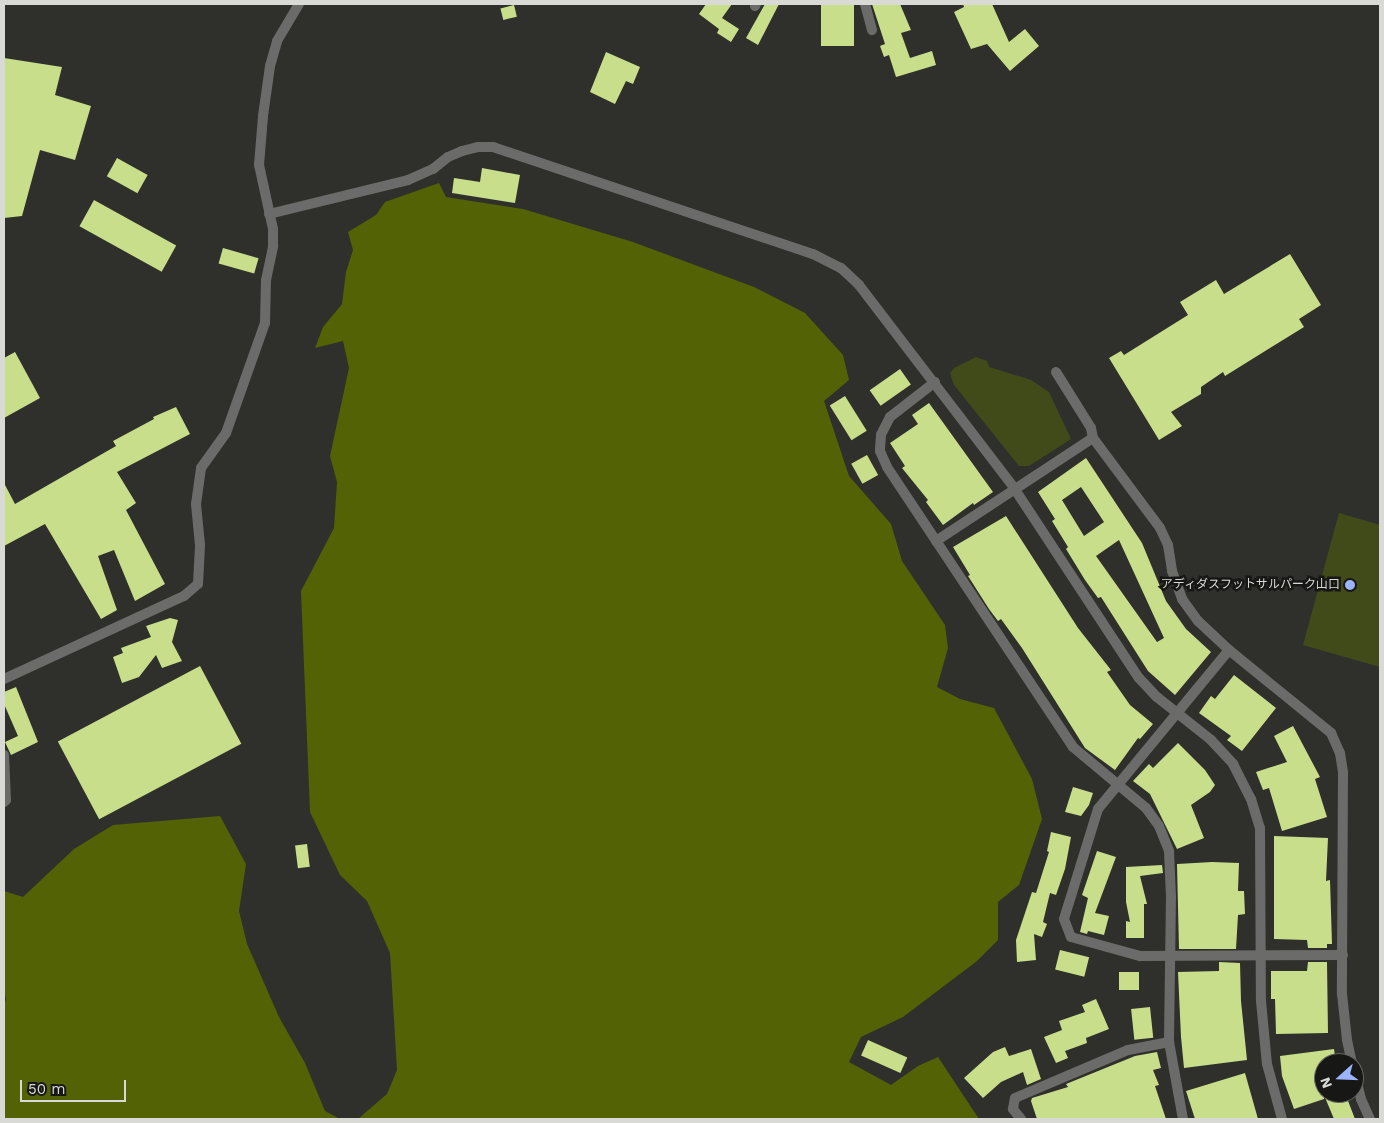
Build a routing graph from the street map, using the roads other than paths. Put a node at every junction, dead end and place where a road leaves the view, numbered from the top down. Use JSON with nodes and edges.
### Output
{"nodes":[{"id":1,"x":299,"y":4,"type":"edge"},
{"id":2,"x":865,"y":4,"type":"edge"},
{"id":3,"x":872,"y":30,"type":"dead end"},
{"id":4,"x":269,"y":214,"type":"junction"},
{"id":5,"x":1056,"y":372,"type":"dead end"},
{"id":6,"x":935,"y":382,"type":"junction"},
{"id":7,"x":1093,"y":438,"type":"junction"},
{"id":8,"x":1014,"y":488,"type":"junction"},
{"id":9,"x":936,"y":541,"type":"junction"},
{"id":10,"x":1229,"y":650,"type":"junction"},
{"id":11,"x":4,"y":679,"type":"edge"},
{"id":12,"x":1176,"y":712,"type":"junction"},
{"id":13,"x":4,"y":755,"type":"edge"},
{"id":14,"x":1119,"y":786,"type":"junction"},
{"id":15,"x":4,"y":802,"type":"edge"},
{"id":16,"x":1343,"y":955,"type":"junction"},
{"id":17,"x":1261,"y":956,"type":"junction"},
{"id":18,"x":1169,"y":957,"type":"junction"},
{"id":19,"x":1169,"y":1042,"type":"junction"},
{"id":20,"x":1349,"y":1053,"type":"edge"},
{"id":21,"x":1363,"y":1103,"type":"edge"},
{"id":22,"x":1021,"y":1119,"type":"edge"},
{"id":23,"x":1183,"y":1119,"type":"edge"},
{"id":24,"x":1282,"y":1119,"type":"edge"},
{"id":25,"x":1370,"y":1119,"type":"edge"}],
"edges":[{"from":1,"to":4,"type":"street"},
{"from":2,"to":3,"type":"street"},
{"from":4,"to":6,"type":"street"},
{"from":4,"to":11,"type":"street"},
{"from":5,"to":7,"type":"street"},
{"from":6,"to":8,"type":"street"},
{"from":6,"to":9,"type":"street"},
{"from":7,"to":8,"type":"street"},
{"from":7,"to":10,"type":"street"},
{"from":8,"to":9,"type":"street"},
{"from":8,"to":12,"type":"street"},
{"from":9,"to":14,"type":"street"},
{"from":10,"to":12,"type":"street"},
{"from":10,"to":16,"type":"street"},
{"from":12,"to":14,"type":"street"},
{"from":12,"to":17,"type":"street"},
{"from":13,"to":15,"type":"street"},
{"from":14,"to":18,"type":"street"},
{"from":14,"to":18,"type":"street"},
{"from":16,"to":17,"type":"street"},
{"from":16,"to":20,"type":"street"},
{"from":17,"to":18,"type":"street"},
{"from":17,"to":24,"type":"street"},
{"from":18,"to":19,"type":"street"},
{"from":19,"to":22,"type":"street"},
{"from":19,"to":23,"type":"street"},
{"from":21,"to":25,"type":"street"}]}
